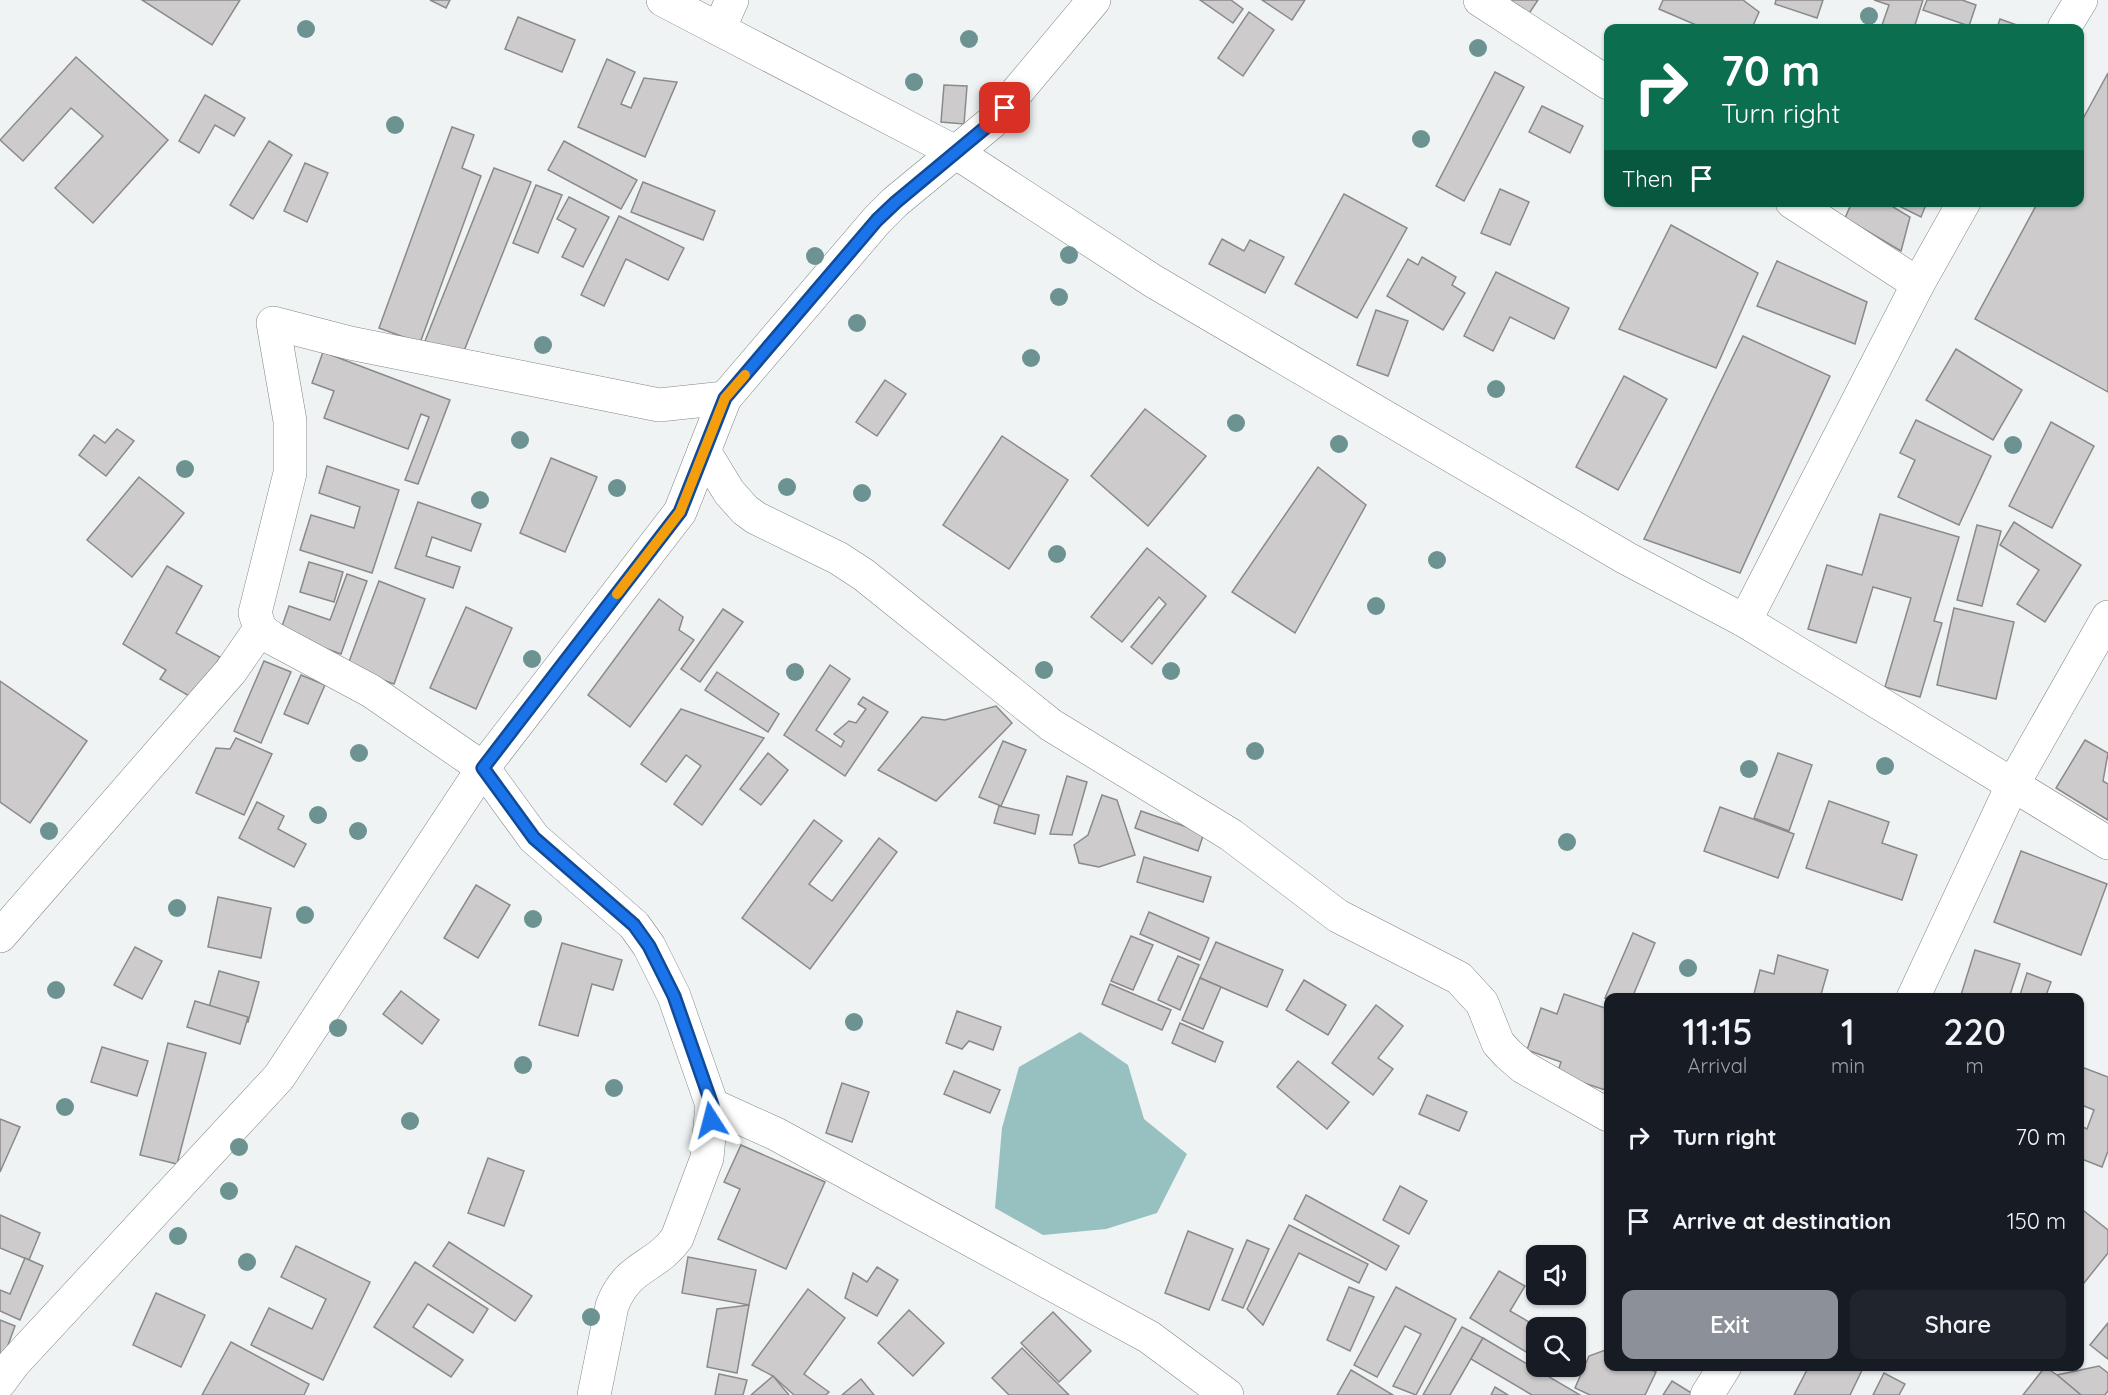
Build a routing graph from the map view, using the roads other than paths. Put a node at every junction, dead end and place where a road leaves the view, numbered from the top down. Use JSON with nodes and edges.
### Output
{"nodes":[{"id":1,"x":663,"y":0,"type":"edge"},
{"id":2,"x":1094,"y":0,"type":"edge"},
{"id":3,"x":1480,"y":0,"type":"edge"},
{"id":4,"x":2081,"y":0,"type":"edge"},
{"id":5,"x":726,"y":14,"type":"edge"},
{"id":6,"x":2066,"y":24,"type":"edge"},
{"id":7,"x":1604,"y":80,"type":"edge"},
{"id":8,"x":957,"y":153,"type":"junction"},
{"id":9,"x":1800,"y":207,"type":"edge"},
{"id":10,"x":1961,"y":207,"type":"edge"},
{"id":11,"x":1918,"y":284,"type":"junction"},
{"id":12,"x":725,"y":398,"type":"junction"},
{"id":13,"x":704,"y":451,"type":"junction"},
{"id":14,"x":2108,"y":616,"type":"edge"},
{"id":15,"x":1746,"y":621,"type":"junction"},
{"id":16,"x":260,"y":629,"type":"junction"},
{"id":17,"x":483,"y":768,"type":"junction"},
{"id":18,"x":2012,"y":786,"type":"junction"},
{"id":19,"x":2108,"y":843,"type":"edge"},
{"id":20,"x":0,"y":936,"type":"edge"},
{"id":21,"x":1915,"y":993,"type":"edge"},
{"id":22,"x":712,"y":1105,"type":"junction"},
{"id":23,"x":1604,"y":1113,"type":"edge"},
{"id":24,"x":1722,"y":1371,"type":"edge"},
{"id":25,"x":0,"y":1382,"type":"edge"},
{"id":26,"x":594,"y":1395,"type":"edge"},
{"id":27,"x":1227,"y":1395,"type":"edge"},
{"id":28,"x":1707,"y":1395,"type":"edge"}],
"edges":[{"from":1,"to":5,"type":"street"},
{"from":2,"to":8,"type":"street"},
{"from":3,"to":7,"type":"street"},
{"from":4,"to":6,"type":"street"},
{"from":5,"to":8,"type":"street"},
{"from":8,"to":12,"type":"street"},
{"from":8,"to":15,"type":"street"},
{"from":9,"to":11,"type":"street"},
{"from":10,"to":11,"type":"street"},
{"from":11,"to":15,"type":"street"},
{"from":12,"to":13,"type":"street"},
{"from":12,"to":16,"type":"street"},
{"from":13,"to":17,"type":"street"},
{"from":13,"to":23,"type":"street"},
{"from":14,"to":18,"type":"street"},
{"from":15,"to":18,"type":"street"},
{"from":16,"to":17,"type":"street"},
{"from":16,"to":20,"type":"street"},
{"from":17,"to":22,"type":"street"},
{"from":17,"to":25,"type":"street"},
{"from":18,"to":19,"type":"street"},
{"from":18,"to":21,"type":"street"},
{"from":22,"to":26,"type":"street"},
{"from":22,"to":27,"type":"street"},
{"from":24,"to":28,"type":"street"}]}
